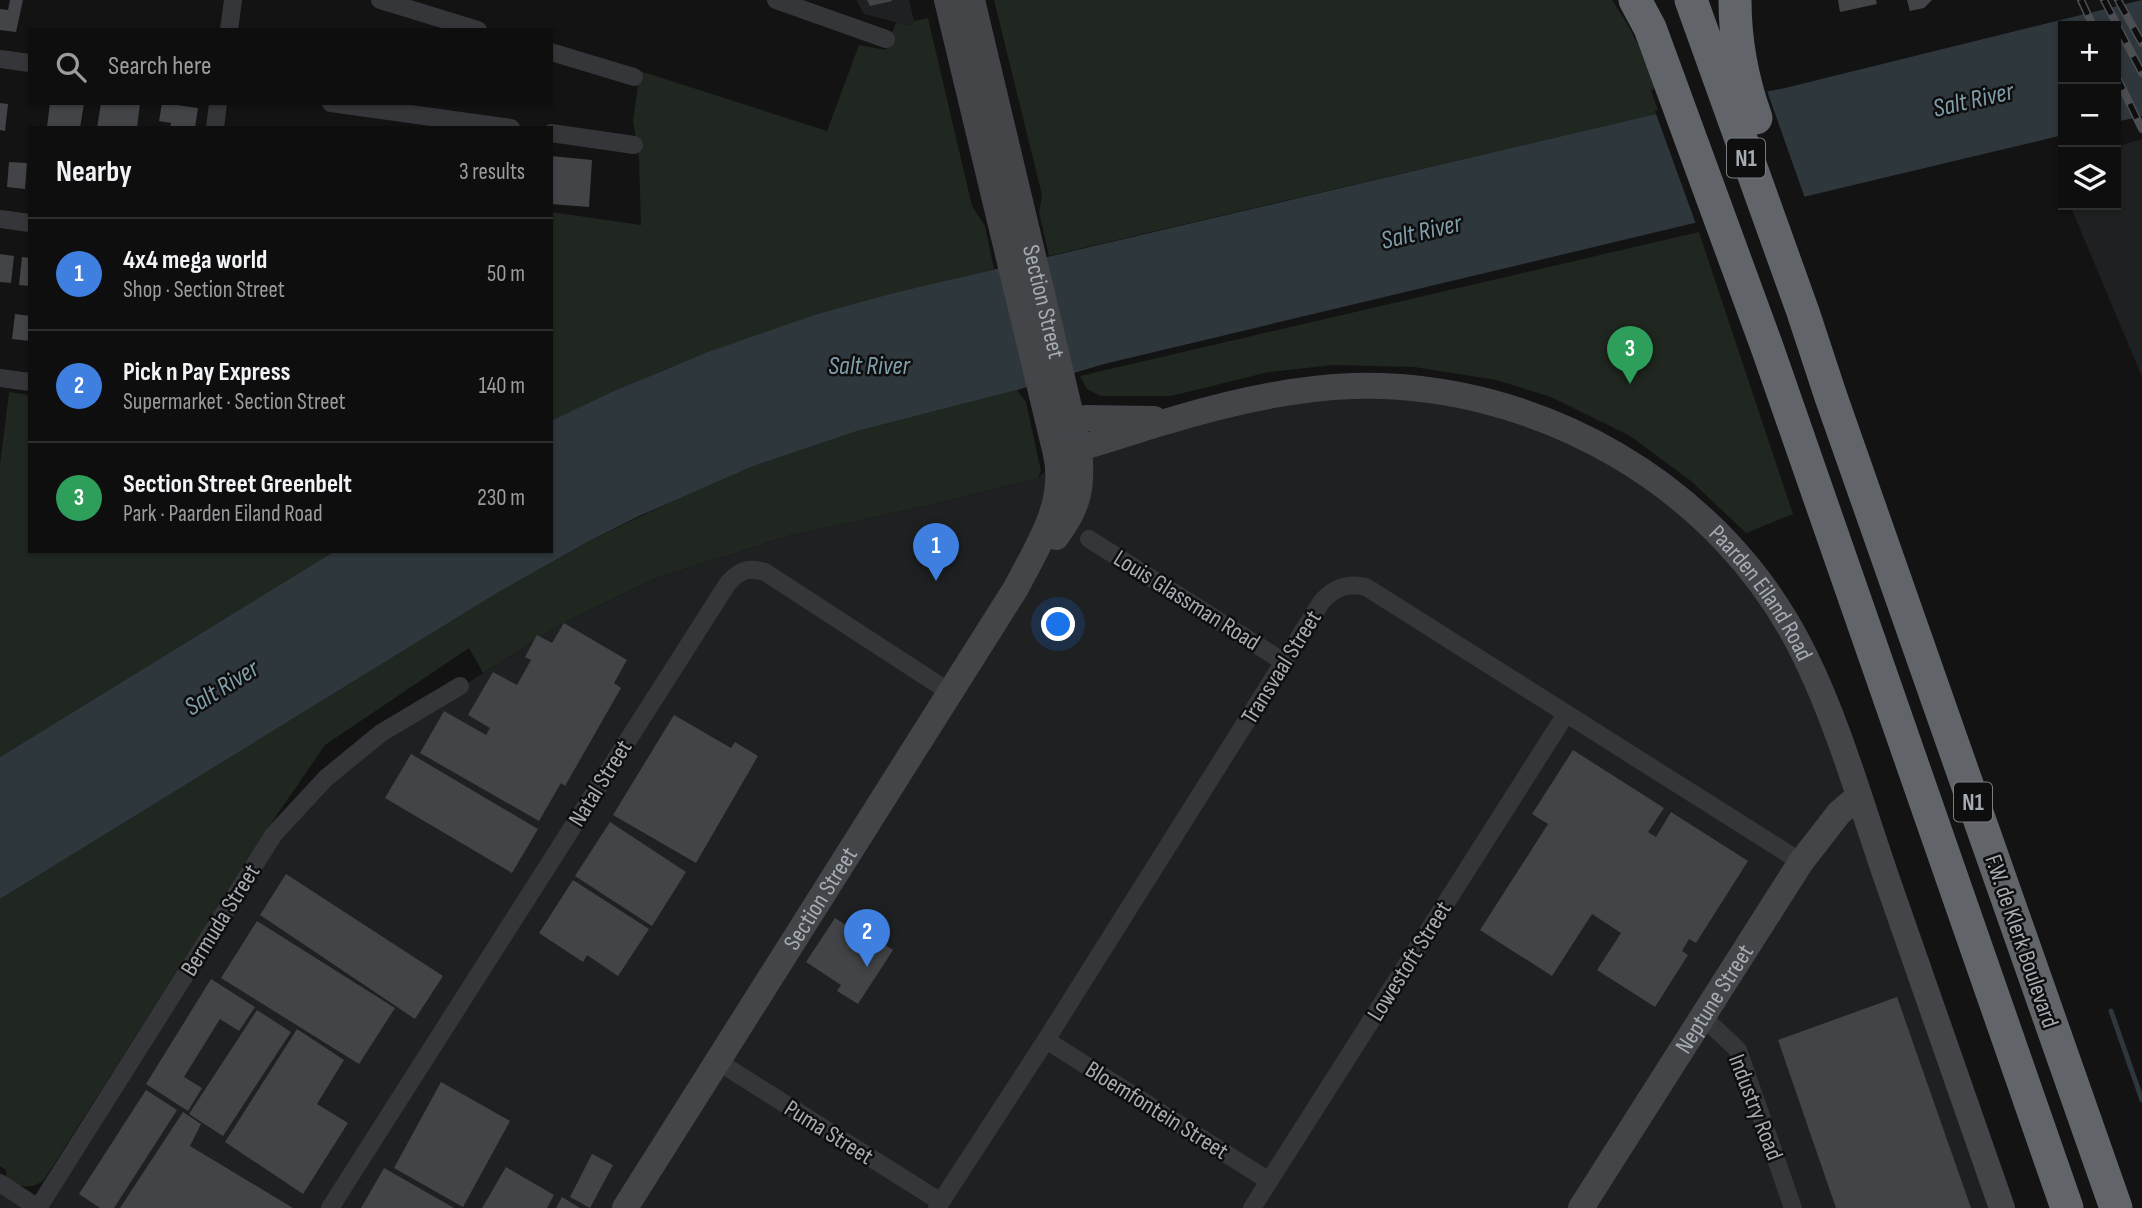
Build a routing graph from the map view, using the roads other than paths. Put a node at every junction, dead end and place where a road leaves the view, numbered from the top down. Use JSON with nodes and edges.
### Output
{"nodes":[{"id":1,"x":233,"y":0,"type":"edge"},
{"id":2,"x":380,"y":0,"type":"edge"},
{"id":3,"x":776,"y":0,"type":"edge"},
{"id":4,"x":947,"y":0,"type":"edge"},
{"id":5,"x":972,"y":0,"type":"edge"},
{"id":6,"x":1620,"y":0,"type":"edge"},
{"id":7,"x":1635,"y":0,"type":"edge"},
{"id":8,"x":1656,"y":0,"type":"edge"},
{"id":9,"x":1691,"y":0,"type":"edge"},
{"id":10,"x":1735,"y":0,"type":"edge"},
{"id":11,"x":229,"y":28,"type":"edge"},
{"id":12,"x":471,"y":28,"type":"edge"},
{"id":13,"x":886,"y":39,"type":"dead end"},
{"id":14,"x":553,"y":53,"type":"edge"},
{"id":15,"x":0,"y":59,"type":"edge"},
{"id":16,"x":28,"y":63,"type":"edge"},
{"id":17,"x":634,"y":77,"type":"dead end"},
{"id":18,"x":1703,"y":93,"type":"junction"},
{"id":19,"x":218,"y":105,"type":"edge"},
{"id":20,"x":345,"y":105,"type":"edge"},
{"id":21,"x":215,"y":126,"type":"edge"},
{"id":22,"x":497,"y":126,"type":"edge"},
{"id":23,"x":553,"y":133,"type":"edge"},
{"id":24,"x":634,"y":145,"type":"dead end"},
{"id":25,"x":0,"y":219,"type":"edge"},
{"id":26,"x":28,"y":223,"type":"edge"},
{"id":27,"x":1757,"y":225,"type":"junction"},
{"id":28,"x":1019,"y":245,"type":"junction"},
{"id":29,"x":0,"y":378,"type":"edge"},
{"id":30,"x":28,"y":382,"type":"edge"},
{"id":31,"x":1173,"y":419,"type":"junction"},
{"id":32,"x":1061,"y":423,"type":"junction"},
{"id":33,"x":1068,"y":452,"type":"junction"},
{"id":34,"x":1089,"y":539,"type":"dead end"},
{"id":35,"x":1284,"y":662,"type":"junction"},
{"id":36,"x":460,"y":686,"type":"dead end"},
{"id":37,"x":951,"y":694,"type":"junction"},
{"id":38,"x":1566,"y":714,"type":"junction"},
{"id":39,"x":1859,"y":796,"type":"junction"},
{"id":40,"x":1801,"y":862,"type":"junction"},
{"id":41,"x":1703,"y":1017,"type":"junction"},
{"id":42,"x":1046,"y":1040,"type":"junction"},
{"id":43,"x":717,"y":1061,"type":"junction"},
{"id":44,"x":1269,"y":1181,"type":"junction"},
{"id":45,"x":0,"y":1183,"type":"edge"},
{"id":46,"x":939,"y":1205,"type":"edge"},
{"id":47,"x":38,"y":1208,"type":"edge"},
{"id":48,"x":330,"y":1208,"type":"edge"},
{"id":49,"x":625,"y":1208,"type":"edge"},
{"id":50,"x":1252,"y":1208,"type":"edge"},
{"id":51,"x":1581,"y":1208,"type":"edge"},
{"id":52,"x":1793,"y":1208,"type":"edge"},
{"id":53,"x":2002,"y":1208,"type":"edge"},
{"id":54,"x":2067,"y":1208,"type":"edge"},
{"id":55,"x":2116,"y":1208,"type":"edge"}],
"edges":[{"from":1,"to":11,"type":"street"},
{"from":2,"to":12,"type":"street"},
{"from":3,"to":13,"type":"street"},
{"from":4,"to":28,"type":"street","name":"Section Street"},
{"from":5,"to":28,"type":"street","name":"Section Street"},
{"from":6,"to":18,"type":"highway"},
{"from":7,"to":18,"type":"highway","number":"N1"},
{"from":8,"to":18,"type":"highway"},
{"from":9,"to":18,"type":"highway","number":"N1"},
{"from":10,"to":18,"type":"highway"},
{"from":14,"to":17,"type":"street"},
{"from":15,"to":16,"type":"street"},
{"from":18,"to":27,"type":"highway","number":"N1"},
{"from":18,"to":27,"type":"highway","number":"N1"},
{"from":19,"to":21,"type":"street"},
{"from":20,"to":22,"type":"street"},
{"from":23,"to":24,"type":"street"},
{"from":25,"to":26,"type":"street"},
{"from":27,"to":54,"type":"highway","name":"F.W. de Klerk Boulevard","number":"N1"},
{"from":27,"to":55,"type":"highway","name":"F.W. de Klerk Boulevard","number":"N1"},
{"from":28,"to":32,"type":"street","name":"Section Street"},
{"from":29,"to":30,"type":"street"},
{"from":31,"to":32,"type":"street","name":"Paarden Eiland Road"},
{"from":31,"to":33,"type":"street","name":"Paarden Eiland Road"},
{"from":31,"to":39,"type":"street","name":"Paarden Eiland Road"},
{"from":32,"to":33,"type":"street","name":"Section Street"},
{"from":33,"to":37,"type":"street","name":"Section Street"},
{"from":34,"to":35,"type":"street","name":"Louis Glassman Road"},
{"from":35,"to":38,"type":"street","name":"Transvaal Street"},
{"from":35,"to":42,"type":"street","name":"Transvaal Street"},
{"from":36,"to":47,"type":"street","name":"Bermuda Street"},
{"from":37,"to":43,"type":"street","name":"Section Street"},
{"from":37,"to":48,"type":"street","name":"Natal Street"},
{"from":38,"to":40,"type":"street","name":"Transvaal Street"},
{"from":38,"to":44,"type":"street","name":"Lowestoft Street"},
{"from":39,"to":40,"type":"street","name":"Neptune Street"},
{"from":39,"to":53,"type":"street","name":"Paarden Eiland Road"},
{"from":40,"to":41,"type":"street","name":"Neptune Street"},
{"from":41,"to":51,"type":"street","name":"Neptune Street"},
{"from":41,"to":52,"type":"street","name":"Industry Road"},
{"from":42,"to":44,"type":"street","name":"Bloemfontein Street"},
{"from":42,"to":46,"type":"street","name":"Transvaal Street"},
{"from":43,"to":46,"type":"street","name":"Puma Street"},
{"from":43,"to":49,"type":"street","name":"Section Street"},
{"from":44,"to":50,"type":"street","name":"Lowestoft Street"},
{"from":45,"to":47,"type":"street"}]}
